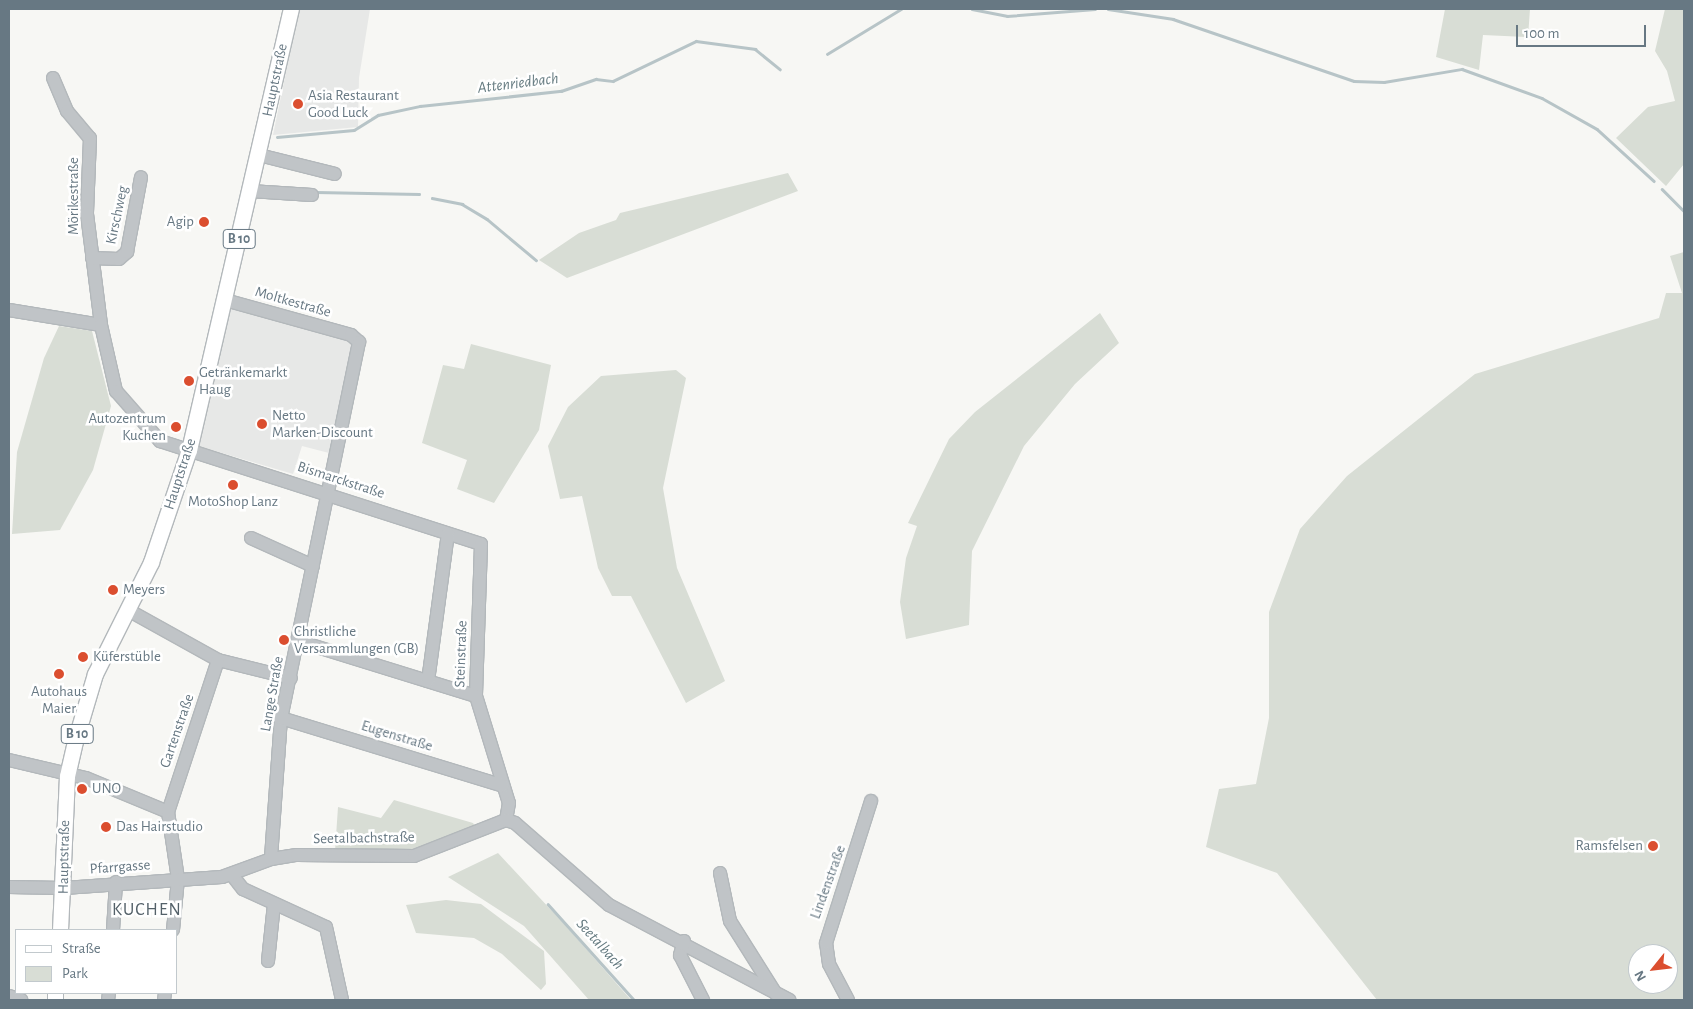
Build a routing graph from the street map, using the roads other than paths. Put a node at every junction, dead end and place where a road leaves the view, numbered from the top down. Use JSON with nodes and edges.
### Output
{"nodes":[{"id":1,"x":291,"y":9,"type":"edge"},
{"id":2,"x":53,"y":78,"type":"dead end"},
{"id":3,"x":259,"y":156,"type":"junction"},
{"id":4,"x":335,"y":174,"type":"dead end"},
{"id":5,"x":141,"y":177,"type":"dead end"},
{"id":6,"x":250,"y":191,"type":"junction"},
{"id":7,"x":312,"y":195,"type":"dead end"},
{"id":8,"x":92,"y":258,"type":"junction"},
{"id":9,"x":225,"y":300,"type":"junction"},
{"id":10,"x":9,"y":310,"type":"edge"},
{"id":11,"x":101,"y":325,"type":"junction"},
{"id":12,"x":351,"y":335,"type":"joint"},
{"id":13,"x":189,"y":450,"type":"junction"},
{"id":14,"x":329,"y":492,"type":"junction"},
{"id":15,"x":448,"y":534,"type":"junction"},
{"id":16,"x":251,"y":538,"type":"dead end"},
{"id":17,"x":481,"y":544,"type":"joint"},
{"id":18,"x":312,"y":566,"type":"junction"},
{"id":19,"x":128,"y":610,"type":"junction"},
{"id":20,"x":298,"y":641,"type":"junction"},
{"id":21,"x":218,"y":660,"type":"junction"},
{"id":22,"x":291,"y":678,"type":"junction"},
{"id":23,"x":428,"y":681,"type":"junction"},
{"id":24,"x":476,"y":696,"type":"junction"},
{"id":25,"x":281,"y":718,"type":"junction"},
{"id":26,"x":9,"y":760,"type":"edge"},
{"id":27,"x":67,"y":776,"type":"junction"},
{"id":28,"x":503,"y":786,"type":"junction"},
{"id":29,"x":871,"y":801,"type":"dead end"},
{"id":30,"x":168,"y":812,"type":"junction"},
{"id":31,"x":506,"y":820,"type":"junction"},
{"id":32,"x":271,"y":859,"type":"junction"},
{"id":33,"x":720,"y":873,"type":"dead end"},
{"id":34,"x":232,"y":875,"type":"junction"},
{"id":35,"x":178,"y":879,"type":"junction"},
{"id":36,"x":116,"y":882,"type":"junction"},
{"id":37,"x":9,"y":887,"type":"edge"},
{"id":38,"x":64,"y":888,"type":"junction"},
{"id":39,"x":274,"y":904,"type":"junction"},
{"id":40,"x":60,"y":929,"type":"edge"},
{"id":41,"x":113,"y":929,"type":"edge"},
{"id":42,"x":173,"y":929,"type":"edge"},
{"id":43,"x":684,"y":941,"type":"junction"},
{"id":44,"x":268,"y":961,"type":"dead end"},
{"id":45,"x":776,"y":994,"type":"junction"},
{"id":46,"x":9,"y":996,"type":"edge"},
{"id":47,"x":21,"y":1000,"type":"edge"},
{"id":48,"x":342,"y":1000,"type":"edge"},
{"id":49,"x":703,"y":1000,"type":"edge"},
{"id":50,"x":790,"y":1000,"type":"edge"},
{"id":51,"x":848,"y":1000,"type":"edge"}],
"edges":[{"from":1,"to":3,"type":"main road","name":"Hauptstraße","number":"B 10"},
{"from":2,"to":8,"type":"street","name":"Mörikestraße"},
{"from":3,"to":4,"type":"street"},
{"from":3,"to":6,"type":"main road","name":"Hauptstraße","number":"B 10"},
{"from":5,"to":8,"type":"street","name":"Kirschweg"},
{"from":6,"to":7,"type":"street"},
{"from":6,"to":9,"type":"main road","name":"Hauptstraße","number":"B 10"},
{"from":8,"to":11,"type":"street","name":"Mörikestraße"},
{"from":9,"to":12,"type":"street","name":"Moltkestraße"},
{"from":9,"to":13,"type":"main road","name":"Hauptstraße","number":"B 10"},
{"from":10,"to":11,"type":"street"},
{"from":11,"to":13,"type":"street","name":"Bismarckstraße"},
{"from":12,"to":14,"type":"street","name":"Lange Straße"},
{"from":13,"to":14,"type":"street","name":"Bismarckstraße"},
{"from":13,"to":19,"type":"main road","name":"Hauptstraße","number":"B 10"},
{"from":14,"to":15,"type":"street","name":"Bismarckstraße"},
{"from":14,"to":18,"type":"street","name":"Lange Straße"},
{"from":15,"to":17,"type":"street","name":"Bismarckstraße"},
{"from":15,"to":23,"type":"street"},
{"from":16,"to":18,"type":"street"},
{"from":17,"to":24,"type":"street","name":"Steinstraße"},
{"from":18,"to":20,"type":"street","name":"Lange Straße"},
{"from":19,"to":21,"type":"street"},
{"from":19,"to":27,"type":"main road","name":"Hauptstraße","number":"B 10"},
{"from":20,"to":22,"type":"street","name":"Lange Straße"},
{"from":20,"to":23,"type":"street"},
{"from":21,"to":22,"type":"street"},
{"from":21,"to":30,"type":"street","name":"Gartenstraße"},
{"from":22,"to":25,"type":"street","name":"Lange Straße"},
{"from":23,"to":24,"type":"street"},
{"from":24,"to":28,"type":"street","name":"Steinstraße"},
{"from":25,"to":28,"type":"street","name":"Eugenstraße"},
{"from":25,"to":32,"type":"street","name":"Lange Straße"},
{"from":26,"to":27,"type":"street"},
{"from":27,"to":30,"type":"street"},
{"from":27,"to":38,"type":"main road","name":"Hauptstraße","number":"B 10"},
{"from":28,"to":31,"type":"street","name":"Steinstraße"},
{"from":29,"to":51,"type":"street","name":"Lindenstraße"},
{"from":30,"to":35,"type":"street"},
{"from":31,"to":32,"type":"street","name":"Seetalbachstraße"},
{"from":31,"to":43,"type":"street"},
{"from":32,"to":34,"type":"street","name":"Seetalbachstraße"},
{"from":33,"to":45,"type":"street"},
{"from":34,"to":35,"type":"street","name":"Seetalbachstraße"},
{"from":34,"to":39,"type":"street"},
{"from":35,"to":36,"type":"street","name":"Pfarrgasse"},
{"from":35,"to":42,"type":"street"},
{"from":36,"to":38,"type":"street","name":"Pfarrgasse"},
{"from":36,"to":41,"type":"street"},
{"from":37,"to":38,"type":"street","name":"Pfarrgasse"},
{"from":38,"to":40,"type":"main road","name":"Hauptstraße","number":"B 10"},
{"from":39,"to":44,"type":"street"},
{"from":39,"to":48,"type":"street"},
{"from":43,"to":45,"type":"street"},
{"from":43,"to":49,"type":"street"},
{"from":45,"to":50,"type":"street"},
{"from":46,"to":47,"type":"street"}]}
